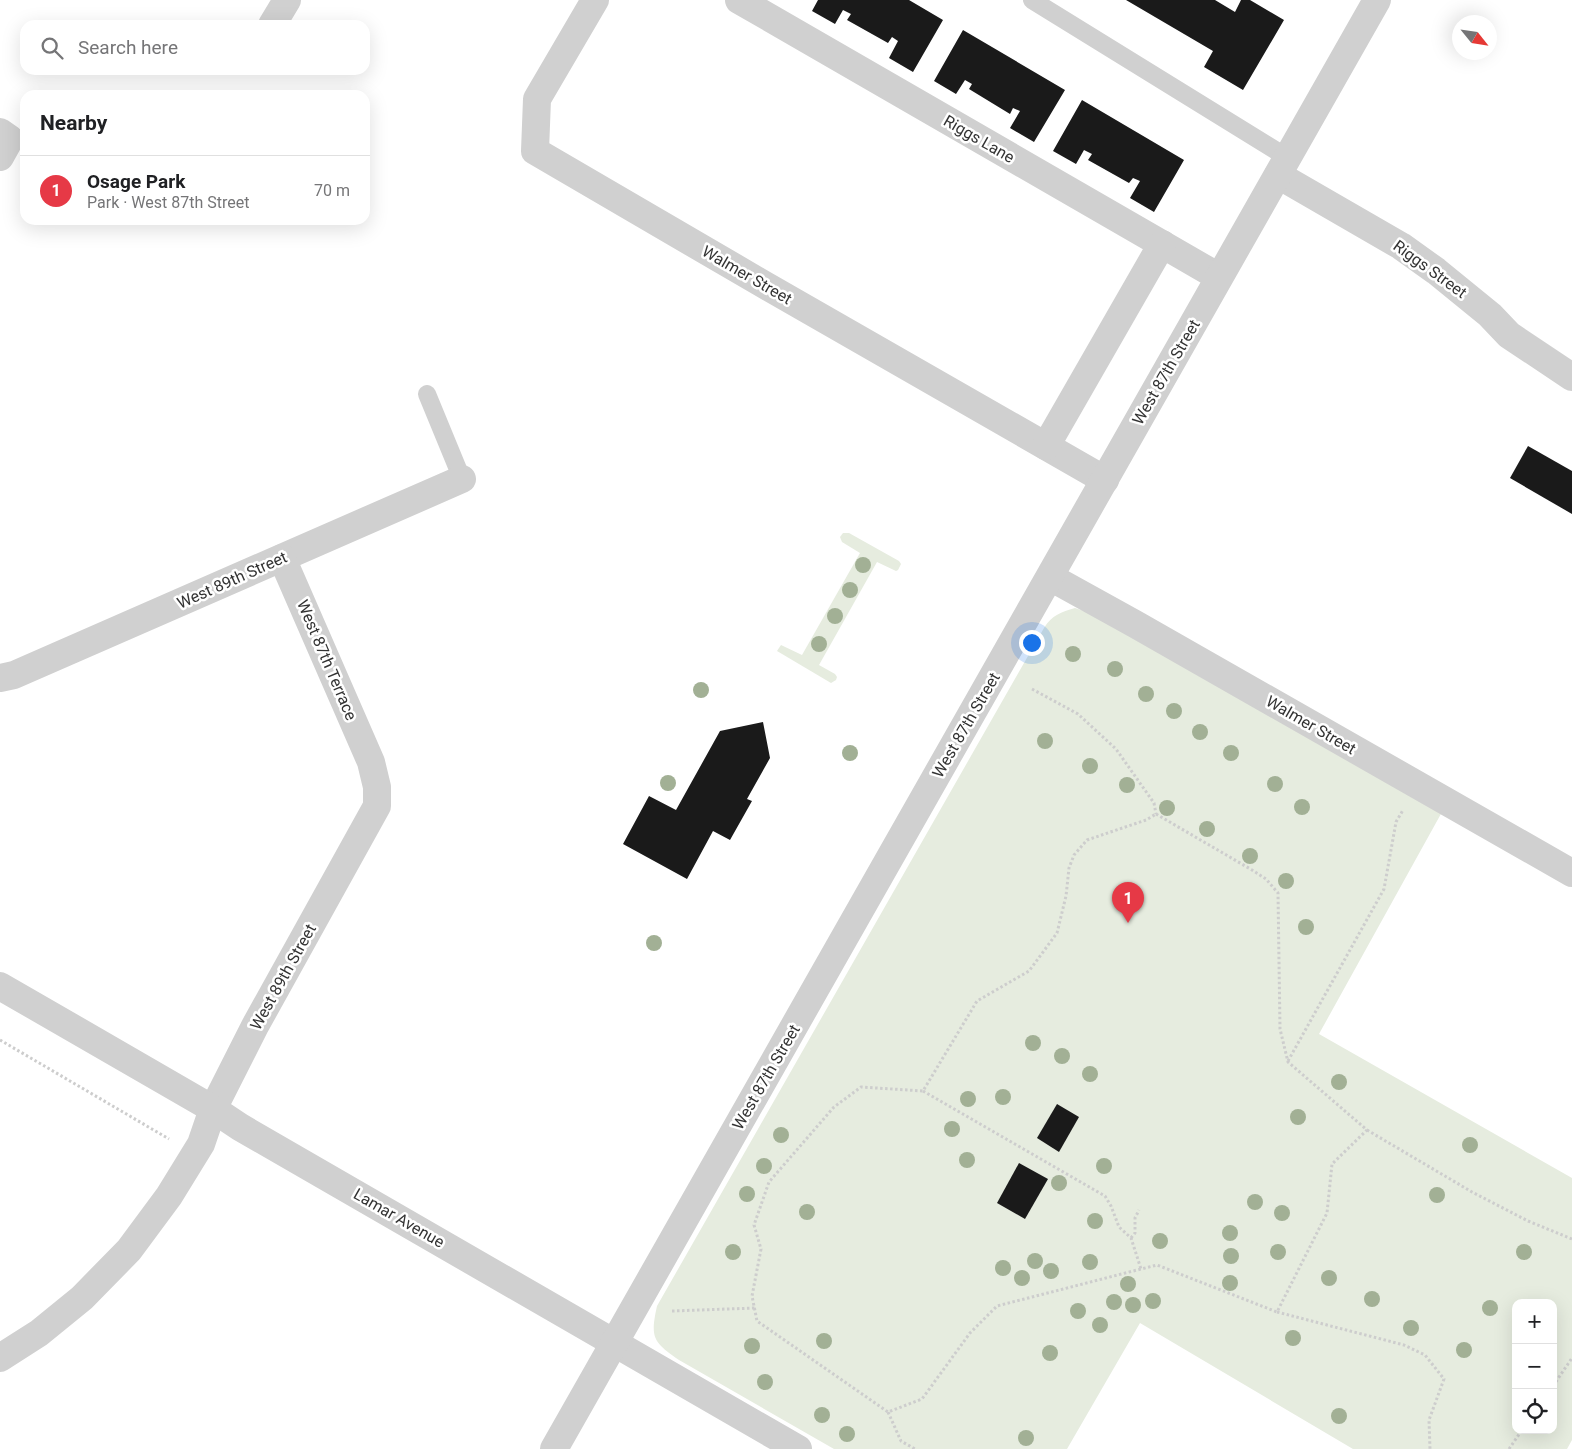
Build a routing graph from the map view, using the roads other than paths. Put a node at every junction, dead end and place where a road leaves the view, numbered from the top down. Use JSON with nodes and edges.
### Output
{"nodes":[{"id":1,"x":287,"y":0,"type":"edge"},
{"id":2,"x":595,"y":0,"type":"edge"},
{"id":3,"x":739,"y":0,"type":"edge"},
{"id":4,"x":1032,"y":0,"type":"edge"},
{"id":5,"x":1377,"y":0,"type":"edge"},
{"id":6,"x":275,"y":20,"type":"edge"},
{"id":7,"x":0,"y":132,"type":"edge"},
{"id":8,"x":0,"y":157,"type":"edge"},
{"id":9,"x":1283,"y":166,"type":"junction"},
{"id":10,"x":1162,"y":244,"type":"junction"},
{"id":11,"x":1220,"y":277,"type":"junction"},
{"id":12,"x":1572,"y":377,"type":"edge"},
{"id":13,"x":427,"y":394,"type":"dead end"},
{"id":14,"x":1046,"y":446,"type":"junction"},
{"id":15,"x":462,"y":478,"type":"joint"},
{"id":16,"x":1105,"y":480,"type":"junction"},
{"id":17,"x":282,"y":558,"type":"junction"},
{"id":18,"x":1050,"y":578,"type":"junction"},
{"id":19,"x":0,"y":678,"type":"edge"},
{"id":20,"x":371,"y":762,"type":"joint"},
{"id":21,"x":1572,"y":873,"type":"edge"},
{"id":22,"x":0,"y":986,"type":"edge"},
{"id":23,"x":213,"y":1109,"type":"junction"},
{"id":24,"x":615,"y":1343,"type":"junction"},
{"id":25,"x":0,"y":1358,"type":"edge"},
{"id":26,"x":554,"y":1449,"type":"edge"},
{"id":27,"x":798,"y":1449,"type":"edge"}],
"edges":[{"from":1,"to":6,"type":"street"},
{"from":2,"to":14,"type":"street","name":"Walmer Street"},
{"from":3,"to":10,"type":"street","name":"Riggs Lane"},
{"from":4,"to":9,"type":"lane"},
{"from":5,"to":9,"type":"street","name":"West 87th Street"},
{"from":7,"to":8,"type":"street"},
{"from":9,"to":11,"type":"street","name":"West 87th Street"},
{"from":9,"to":12,"type":"street","name":"Riggs Street"},
{"from":10,"to":11,"type":"street","name":"Riggs Lane"},
{"from":10,"to":14,"type":"street"},
{"from":11,"to":16,"type":"street","name":"West 87th Street"},
{"from":13,"to":15,"type":"lane"},
{"from":14,"to":16,"type":"street","name":"Walmer Street"},
{"from":15,"to":17,"type":"street","name":"West 89th Street"},
{"from":16,"to":18,"type":"street","name":"West 87th Street"},
{"from":17,"to":19,"type":"street","name":"West 89th Street"},
{"from":17,"to":20,"type":"street","name":"West 87th Terrace"},
{"from":18,"to":21,"type":"street","name":"Walmer Street"},
{"from":18,"to":24,"type":"street","name":"West 87th Street"},
{"from":20,"to":23,"type":"street","name":"West 89th Street"},
{"from":22,"to":23,"type":"street","name":"Lamar Avenue"},
{"from":23,"to":24,"type":"street","name":"Lamar Avenue"},
{"from":23,"to":25,"type":"street"},
{"from":24,"to":26,"type":"street","name":"West 87th Street"},
{"from":24,"to":27,"type":"street","name":"Lamar Avenue"}]}
